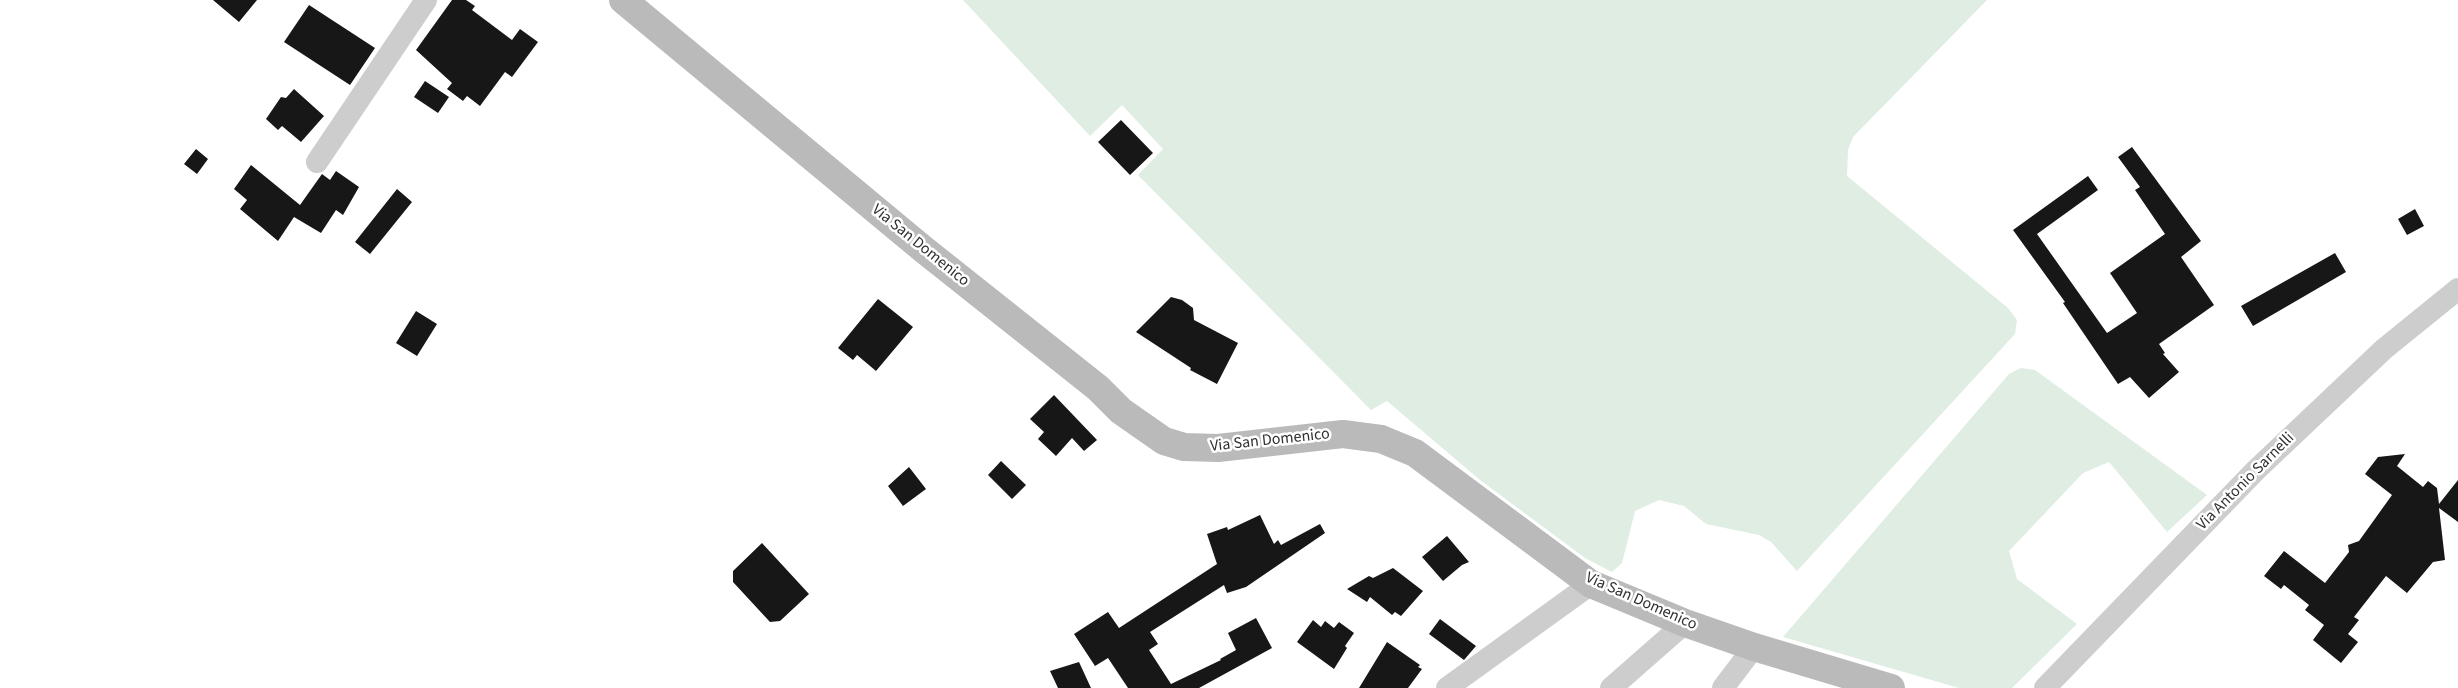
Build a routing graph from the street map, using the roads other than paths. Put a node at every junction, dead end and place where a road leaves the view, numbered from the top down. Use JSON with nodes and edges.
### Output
{"nodes":[{"id":1,"x":426,"y":0,"type":"edge"},
{"id":2,"x":624,"y":0,"type":"edge"},
{"id":3,"x":317,"y":162,"type":"dead end"},
{"id":4,"x":2458,"y":289,"type":"edge"},
{"id":5,"x":1591,"y":584,"type":"junction"},
{"id":6,"x":1685,"y":623,"type":"junction"},
{"id":7,"x":1754,"y":647,"type":"junction"},
{"id":8,"x":1447,"y":688,"type":"edge"},
{"id":9,"x":1612,"y":688,"type":"edge"},
{"id":10,"x":1723,"y":688,"type":"edge"},
{"id":11,"x":1891,"y":688,"type":"edge"},
{"id":12,"x":2045,"y":688,"type":"edge"}],
"edges":[{"from":1,"to":3,"type":"street"},
{"from":2,"to":5,"type":"street","name":"Via San Domenico"},
{"from":4,"to":12,"type":"street","name":"Via Antonio Sarnelli"},
{"from":5,"to":6,"type":"street","name":"Via San Domenico"},
{"from":5,"to":8,"type":"street"},
{"from":6,"to":7,"type":"street","name":"Via San Domenico"},
{"from":6,"to":9,"type":"street"},
{"from":7,"to":10,"type":"street"},
{"from":7,"to":11,"type":"street","name":"Via San Domenico"}]}
